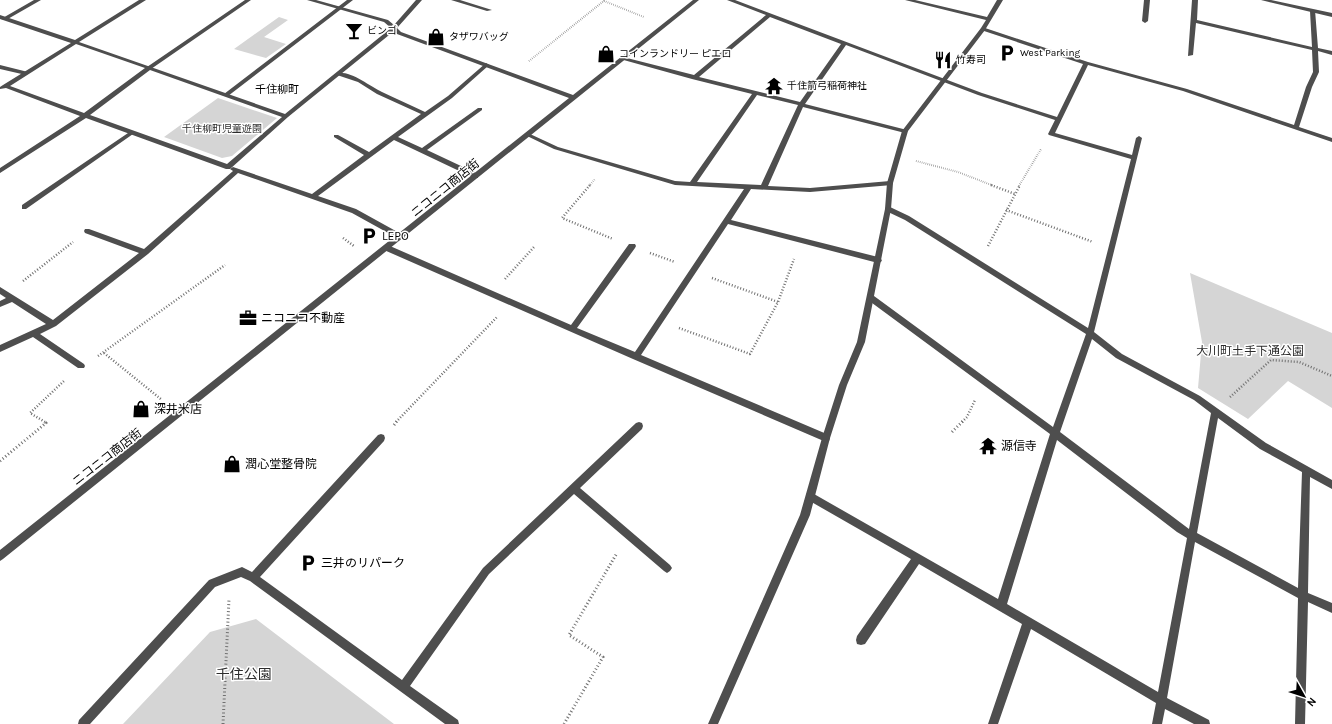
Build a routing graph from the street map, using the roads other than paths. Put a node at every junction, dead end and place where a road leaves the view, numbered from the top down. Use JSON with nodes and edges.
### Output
{"nodes":[{"id":1,"x":38,"y":0,"type":"edge"},
{"id":2,"x":143,"y":0,"type":"edge"},
{"id":3,"x":248,"y":0,"type":"edge"},
{"id":4,"x":310,"y":0,"type":"edge"},
{"id":5,"x":350,"y":0,"type":"edge"},
{"id":6,"x":419,"y":0,"type":"edge"},
{"id":7,"x":454,"y":0,"type":"edge"},
{"id":8,"x":696,"y":0,"type":"edge"},
{"id":9,"x":730,"y":0,"type":"edge"},
{"id":10,"x":908,"y":0,"type":"edge"},
{"id":11,"x":1000,"y":0,"type":"edge"},
{"id":12,"x":1147,"y":0,"type":"edge"},
{"id":13,"x":1195,"y":0,"type":"edge"},
{"id":14,"x":1264,"y":0,"type":"edge"},
{"id":15,"x":339,"y":8,"type":"junction"},
{"id":16,"x":489,"y":10,"type":"dead end"},
{"id":17,"x":1313,"y":11,"type":"junction"},
{"id":18,"x":769,"y":15,"type":"junction"},
{"id":19,"x":1332,"y":15,"type":"edge"},
{"id":20,"x":2,"y":18,"type":"edge"},
{"id":21,"x":988,"y":19,"type":"junction"},
{"id":22,"x":1145,"y":21,"type":"dead end"},
{"id":23,"x":1194,"y":21,"type":"junction"},
{"id":24,"x":394,"y":27,"type":"junction"},
{"id":25,"x":983,"y":29,"type":"junction"},
{"id":26,"x":75,"y":42,"type":"junction"},
{"id":27,"x":844,"y":44,"type":"junction"},
{"id":28,"x":1315,"y":49,"type":"junction"},
{"id":29,"x":1332,"y":53,"type":"edge"},
{"id":30,"x":1190,"y":55,"type":"dead end"},
{"id":31,"x":623,"y":59,"type":"junction"},
{"id":32,"x":1086,"y":63,"type":"junction"},
{"id":33,"x":486,"y":66,"type":"junction"},
{"id":34,"x":0,"y":67,"type":"edge"},
{"id":35,"x":149,"y":68,"type":"junction"},
{"id":36,"x":26,"y":73,"type":"junction"},
{"id":37,"x":339,"y":74,"type":"junction"},
{"id":38,"x":694,"y":78,"type":"junction"},
{"id":39,"x":944,"y":81,"type":"junction"},
{"id":40,"x":2,"y":88,"type":"edge"},
{"id":41,"x":755,"y":93,"type":"junction"},
{"id":42,"x":226,"y":95,"type":"junction"},
{"id":43,"x":574,"y":98,"type":"junction"},
{"id":44,"x":801,"y":105,"type":"junction"},
{"id":45,"x":480,"y":109,"type":"dead end"},
{"id":46,"x":425,"y":114,"type":"junction"},
{"id":47,"x":84,"y":116,"type":"junction"},
{"id":48,"x":286,"y":116,"type":"junction"},
{"id":49,"x":1058,"y":119,"type":"junction"},
{"id":50,"x":1296,"y":128,"type":"junction"},
{"id":51,"x":905,"y":131,"type":"junction"},
{"id":52,"x":131,"y":133,"type":"junction"},
{"id":53,"x":528,"y":135,"type":"junction"},
{"id":54,"x":336,"y":136,"type":"dead end"},
{"id":55,"x":392,"y":137,"type":"junction"},
{"id":56,"x":1139,"y":138,"type":"dead end"},
{"id":57,"x":1332,"y":140,"type":"edge"},
{"id":58,"x":422,"y":151,"type":"junction"},
{"id":59,"x":369,"y":155,"type":"junction"},
{"id":60,"x":1134,"y":158,"type":"junction"},
{"id":61,"x":228,"y":167,"type":"junction"},
{"id":62,"x":238,"y":170,"type":"junction"},
{"id":63,"x":0,"y":171,"type":"edge"},
{"id":64,"x":476,"y":176,"type":"junction"},
{"id":65,"x":890,"y":182,"type":"junction"},
{"id":66,"x":692,"y":184,"type":"junction"},
{"id":67,"x":749,"y":187,"type":"junction"},
{"id":68,"x":764,"y":187,"type":"junction"},
{"id":69,"x":314,"y":196,"type":"junction"},
{"id":70,"x":24,"y":207,"type":"dead end"},
{"id":71,"x":888,"y":209,"type":"junction"},
{"id":72,"x":726,"y":221,"type":"junction"},
{"id":73,"x":87,"y":230,"type":"road end"},
{"id":74,"x":401,"y":237,"type":"junction"},
{"id":75,"x":632,"y":246,"type":"road end"},
{"id":76,"x":387,"y":248,"type":"junction"},
{"id":77,"x":145,"y":252,"type":"junction"},
{"id":78,"x":878,"y":260,"type":"junction"},
{"id":79,"x":6,"y":294,"type":"edge"},
{"id":80,"x":870,"y":298,"type":"junction"},
{"id":81,"x":0,"y":304,"type":"edge"},
{"id":82,"x":52,"y":324,"type":"junction"},
{"id":83,"x":572,"y":329,"type":"junction"},
{"id":84,"x":33,"y":333,"type":"junction"},
{"id":85,"x":1090,"y":333,"type":"junction"},
{"id":86,"x":0,"y":349,"type":"edge"},
{"id":87,"x":636,"y":357,"type":"junction"},
{"id":88,"x":80,"y":366,"type":"road end"},
{"id":89,"x":1215,"y":411,"type":"junction"},
{"id":90,"x":639,"y":426,"type":"dead end"},
{"id":91,"x":1055,"y":433,"type":"junction"},
{"id":92,"x":381,"y":438,"type":"road end"},
{"id":93,"x":826,"y":438,"type":"junction"},
{"id":94,"x":1306,"y":470,"type":"junction"},
{"id":95,"x":1332,"y":485,"type":"edge"},
{"id":96,"x":574,"y":488,"type":"junction"},
{"id":97,"x":811,"y":497,"type":"junction"},
{"id":98,"x":1192,"y":535,"type":"junction"},
{"id":99,"x":0,"y":556,"type":"edge"},
{"id":100,"x":917,"y":558,"type":"junction"},
{"id":101,"x":667,"y":568,"type":"dead end"},
{"id":102,"x":253,"y":578,"type":"junction"},
{"id":103,"x":1302,"y":595,"type":"junction"},
{"id":104,"x":1001,"y":606,"type":"junction"},
{"id":105,"x":1332,"y":608,"type":"edge"},
{"id":106,"x":1028,"y":622,"type":"junction"},
{"id":107,"x":861,"y":640,"type":"dead end"},
{"id":108,"x":403,"y":687,"type":"junction"},
{"id":109,"x":1162,"y":701,"type":"junction"},
{"id":110,"x":83,"y":724,"type":"edge"},
{"id":111,"x":454,"y":724,"type":"edge"},
{"id":112,"x":713,"y":724,"type":"edge"},
{"id":113,"x":993,"y":724,"type":"edge"},
{"id":114,"x":1157,"y":724,"type":"edge"},
{"id":115,"x":1205,"y":724,"type":"edge"},
{"id":116,"x":1300,"y":724,"type":"edge"}],
"edges":[{"from":1,"to":20,"type":"street"},
{"from":2,"to":26,"type":"street"},
{"from":3,"to":35,"type":"street"},
{"from":4,"to":15,"type":"street"},
{"from":5,"to":15,"type":"street"},
{"from":6,"to":24,"type":"street"},
{"from":7,"to":16,"type":"street"},
{"from":8,"to":31,"type":"street","name":"ニコニコ商店街"},
{"from":9,"to":18,"type":"street"},
{"from":10,"to":21,"type":"street"},
{"from":11,"to":21,"type":"street"},
{"from":12,"to":22,"type":"street"},
{"from":13,"to":23,"type":"street"},
{"from":14,"to":17,"type":"street"},
{"from":15,"to":24,"type":"street"},
{"from":15,"to":42,"type":"street"},
{"from":17,"to":19,"type":"street"},
{"from":17,"to":28,"type":"street"},
{"from":18,"to":27,"type":"street"},
{"from":18,"to":38,"type":"street"},
{"from":20,"to":26,"type":"street"},
{"from":21,"to":25,"type":"street"},
{"from":23,"to":28,"type":"street"},
{"from":23,"to":30,"type":"street"},
{"from":24,"to":33,"type":"street"},
{"from":24,"to":37,"type":"street"},
{"from":25,"to":32,"type":"street"},
{"from":25,"to":39,"type":"street"},
{"from":26,"to":35,"type":"street"},
{"from":26,"to":36,"type":"street"},
{"from":27,"to":39,"type":"street"},
{"from":27,"to":44,"type":"street"},
{"from":28,"to":29,"type":"street"},
{"from":28,"to":50,"type":"street"},
{"from":31,"to":38,"type":"street"},
{"from":31,"to":43,"type":"street","name":"ニコニコ商店街"},
{"from":32,"to":49,"type":"street"},
{"from":32,"to":50,"type":"street"},
{"from":33,"to":43,"type":"street"},
{"from":33,"to":46,"type":"street"},
{"from":34,"to":36,"type":"street"},
{"from":35,"to":42,"type":"street"},
{"from":35,"to":47,"type":"street"},
{"from":36,"to":40,"type":"street"},
{"from":37,"to":46,"type":"street"},
{"from":37,"to":48,"type":"street"},
{"from":38,"to":41,"type":"street"},
{"from":39,"to":49,"type":"street"},
{"from":39,"to":51,"type":"street"},
{"from":40,"to":47,"type":"street"},
{"from":41,"to":44,"type":"street"},
{"from":41,"to":66,"type":"street"},
{"from":42,"to":48,"type":"street"},
{"from":43,"to":53,"type":"street","name":"ニコニコ商店街"},
{"from":44,"to":51,"type":"street"},
{"from":44,"to":68,"type":"street"},
{"from":45,"to":58,"type":"street"},
{"from":46,"to":55,"type":"street"},
{"from":47,"to":52,"type":"street"},
{"from":47,"to":63,"type":"street"},
{"from":48,"to":61,"type":"street"},
{"from":49,"to":60,"type":"street"},
{"from":50,"to":57,"type":"street"},
{"from":51,"to":65,"type":"street"},
{"from":52,"to":61,"type":"street"},
{"from":52,"to":70,"type":"street"},
{"from":53,"to":64,"type":"street","name":"ニコニコ商店街"},
{"from":53,"to":66,"type":"street"},
{"from":54,"to":59,"type":"street"},
{"from":55,"to":58,"type":"street"},
{"from":55,"to":59,"type":"street"},
{"from":56,"to":60,"type":"street"},
{"from":58,"to":64,"type":"street"},
{"from":59,"to":69,"type":"street"},
{"from":60,"to":85,"type":"street"},
{"from":61,"to":62,"type":"street"},
{"from":62,"to":69,"type":"street"},
{"from":62,"to":77,"type":"street"},
{"from":64,"to":74,"type":"street","name":"ニコニコ商店街"},
{"from":65,"to":68,"type":"street"},
{"from":65,"to":71,"type":"street"},
{"from":66,"to":67,"type":"street"},
{"from":67,"to":68,"type":"street"},
{"from":67,"to":72,"type":"street"},
{"from":69,"to":74,"type":"street"},
{"from":71,"to":78,"type":"street"},
{"from":71,"to":85,"type":"street"},
{"from":72,"to":78,"type":"street"},
{"from":72,"to":87,"type":"street"},
{"from":73,"to":77,"type":"street"},
{"from":74,"to":76,"type":"street","name":"ニコニコ商店街"},
{"from":75,"to":83,"type":"street"},
{"from":76,"to":83,"type":"street"},
{"from":76,"to":99,"type":"street","name":"ニコニコ商店街"},
{"from":77,"to":82,"type":"street"},
{"from":78,"to":80,"type":"street"},
{"from":79,"to":81,"type":"street"},
{"from":79,"to":82,"type":"street"},
{"from":80,"to":91,"type":"street"},
{"from":80,"to":93,"type":"street"},
{"from":82,"to":84,"type":"street"},
{"from":83,"to":87,"type":"street"},
{"from":84,"to":86,"type":"street"},
{"from":84,"to":88,"type":"street"},
{"from":85,"to":89,"type":"street"},
{"from":85,"to":91,"type":"street"},
{"from":87,"to":93,"type":"street"},
{"from":89,"to":94,"type":"street"},
{"from":89,"to":98,"type":"street"},
{"from":90,"to":96,"type":"street"},
{"from":91,"to":98,"type":"street"},
{"from":91,"to":104,"type":"street"},
{"from":92,"to":102,"type":"street"},
{"from":93,"to":97,"type":"street"},
{"from":94,"to":95,"type":"street"},
{"from":94,"to":103,"type":"street"},
{"from":96,"to":101,"type":"street"},
{"from":96,"to":108,"type":"street"},
{"from":97,"to":100,"type":"street"},
{"from":97,"to":112,"type":"street"},
{"from":98,"to":103,"type":"street"},
{"from":98,"to":109,"type":"street"},
{"from":100,"to":104,"type":"street"},
{"from":100,"to":107,"type":"street"},
{"from":102,"to":108,"type":"street"},
{"from":102,"to":110,"type":"street"},
{"from":103,"to":105,"type":"street"},
{"from":103,"to":116,"type":"street"},
{"from":104,"to":106,"type":"street"},
{"from":106,"to":109,"type":"street"},
{"from":106,"to":113,"type":"street"},
{"from":108,"to":111,"type":"street"},
{"from":109,"to":114,"type":"street"},
{"from":109,"to":115,"type":"street"}]}
